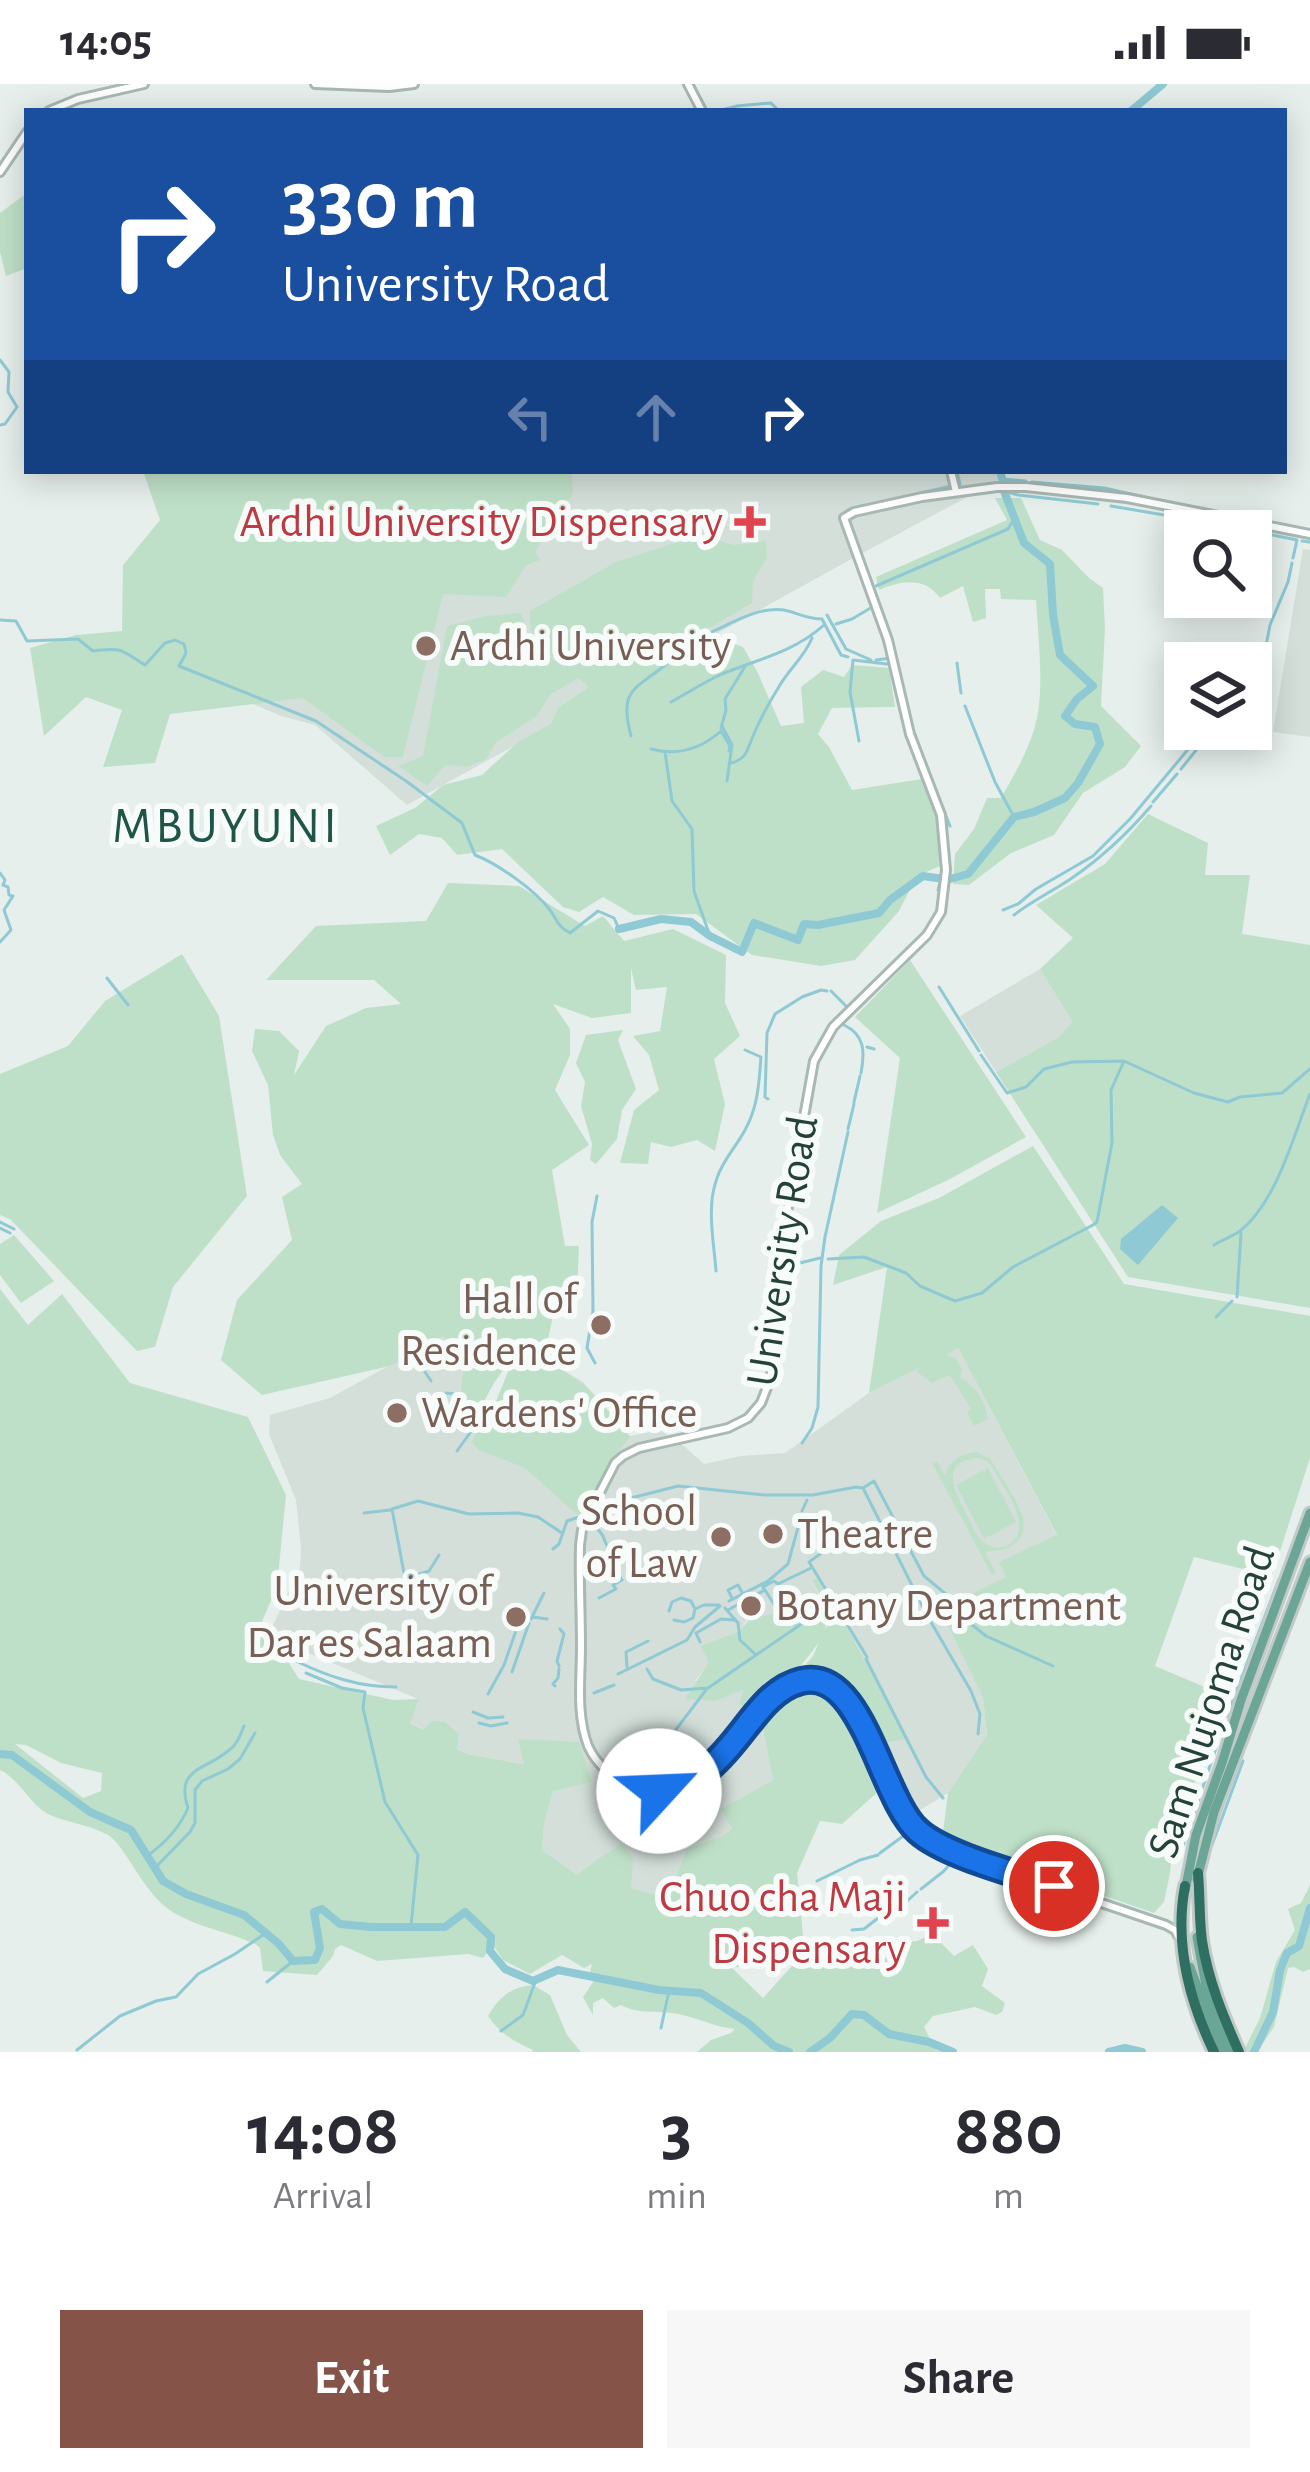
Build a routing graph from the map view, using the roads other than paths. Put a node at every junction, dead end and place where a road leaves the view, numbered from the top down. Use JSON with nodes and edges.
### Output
{"nodes":[{"id":1,"x":144,"y":84,"type":"edge"},
{"id":2,"x":315,"y":84,"type":"edge"},
{"id":3,"x":413,"y":84,"type":"edge"},
{"id":4,"x":56,"y":108,"type":"edge"},
{"id":5,"x":24,"y":136,"type":"edge"},
{"id":6,"x":0,"y":172,"type":"edge"},
{"id":7,"x":952,"y":474,"type":"edge"},
{"id":8,"x":956,"y":492,"type":"junction"},
{"id":9,"x":1310,"y":534,"type":"edge"},
{"id":10,"x":1310,"y":1513,"type":"edge"},
{"id":11,"x":1310,"y":1562,"type":"edge"},
{"id":12,"x":1198,"y":1873,"type":"junction"},
{"id":13,"x":1185,"y":1886,"type":"junction"},
{"id":14,"x":1182,"y":1919,"type":"junction"},
{"id":15,"x":1166,"y":1925,"type":"junction"},
{"id":16,"x":1182,"y":1944,"type":"junction"},
{"id":17,"x":1197,"y":1974,"type":"junction"},
{"id":18,"x":1226,"y":2052,"type":"edge"}],
"edges":[{"from":1,"to":4,"type":"street"},
{"from":2,"to":3,"type":"street"},
{"from":5,"to":6,"type":"street"},
{"from":7,"to":8,"type":"street"},
{"from":8,"to":9,"type":"street"},
{"from":8,"to":15,"type":"street","name":"University Road"},
{"from":10,"to":13,"type":"main road","name":"Sam Nujoma Road"},
{"from":11,"to":12,"type":"main road","name":"Sam Nujoma Road"},
{"from":12,"to":17,"type":"main road","name":"Sam Nujoma Road"},
{"from":12,"to":18,"type":"highway"},
{"from":13,"to":14,"type":"highway"},
{"from":13,"to":17,"type":"main road","name":"Sam Nujoma Road"},
{"from":14,"to":15,"type":"street"},
{"from":14,"to":16,"type":"highway"},
{"from":15,"to":16,"type":"street"},
{"from":16,"to":18,"type":"highway"},
{"from":17,"to":18,"type":"main road","name":"Sam Nujoma Road"}]}
